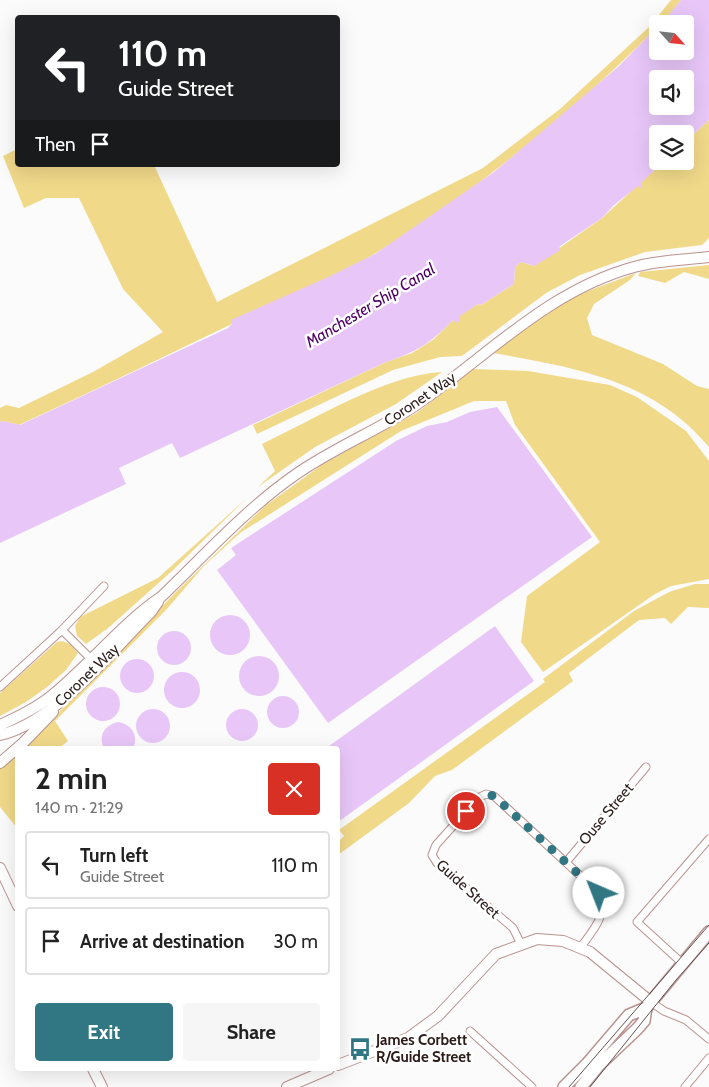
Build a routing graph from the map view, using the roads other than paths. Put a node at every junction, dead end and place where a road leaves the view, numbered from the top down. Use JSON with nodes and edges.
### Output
{"nodes":[{"id":1,"x":709,"y":257,"type":"edge"},
{"id":2,"x":104,"y":586,"type":"dead end"},
{"id":3,"x":62,"y":630,"type":"junction"},
{"id":4,"x":95,"y":662,"type":"junction"},
{"id":5,"x":0,"y":687,"type":"edge"},
{"id":6,"x":58,"y":705,"type":"junction"},
{"id":7,"x":0,"y":726,"type":"edge"},
{"id":8,"x":12,"y":732,"type":"junction"},
{"id":9,"x":0,"y":735,"type":"edge"},
{"id":10,"x":15,"y":746,"type":"edge"},
{"id":11,"x":19,"y":746,"type":"edge"},
{"id":12,"x":15,"y":750,"type":"edge"},
{"id":13,"x":0,"y":763,"type":"edge"},
{"id":14,"x":646,"y":768,"type":"dead end"},
{"id":15,"x":709,"y":839,"type":"edge"},
{"id":16,"x":567,"y":861,"type":"junction"},
{"id":17,"x":0,"y":868,"type":"edge"},
{"id":18,"x":15,"y":900,"type":"edge"},
{"id":19,"x":709,"y":932,"type":"edge"},
{"id":20,"x":521,"y":944,"type":"junction"},
{"id":21,"x":580,"y":948,"type":"junction"},
{"id":22,"x":682,"y":964,"type":"junction"},
{"id":23,"x":649,"y":1005,"type":"junction"},
{"id":24,"x":640,"y":1024,"type":"junction"},
{"id":25,"x":470,"y":1031,"type":"dead end"},
{"id":26,"x":709,"y":1039,"type":"edge"},
{"id":27,"x":709,"y":1058,"type":"edge"},
{"id":28,"x":340,"y":1064,"type":"edge"},
{"id":29,"x":94,"y":1071,"type":"edge"},
{"id":30,"x":316,"y":1071,"type":"edge"},
{"id":31,"x":102,"y":1087,"type":"edge"},
{"id":32,"x":287,"y":1087,"type":"edge"},
{"id":33,"x":532,"y":1087,"type":"edge"},
{"id":34,"x":564,"y":1087,"type":"edge"},
{"id":35,"x":581,"y":1087,"type":"edge"},
{"id":36,"x":590,"y":1087,"type":"edge"},
{"id":37,"x":685,"y":1087,"type":"edge"}],
"edges":[{"from":1,"to":4,"type":"street","name":"Coronet Way"},
{"from":2,"to":3,"type":"street"},
{"from":3,"to":4,"type":"street"},
{"from":3,"to":5,"type":"street"},
{"from":4,"to":6,"type":"street","name":"Coronet Way"},
{"from":4,"to":7,"type":"street","name":"Coronet Way"},
{"from":6,"to":8,"type":"street","name":"Coronet Way"},
{"from":6,"to":11,"type":"street"},
{"from":7,"to":8,"type":"street"},
{"from":8,"to":9,"type":"street","name":"Coronet Way"},
{"from":8,"to":10,"type":"street"},
{"from":12,"to":13,"type":"street"},
{"from":14,"to":16,"type":"street","name":"Ouse Street"},
{"from":15,"to":22,"type":"street"},
{"from":16,"to":20,"type":"street","name":"Guide Street"},
{"from":16,"to":21,"type":"street","name":"Guide Street"},
{"from":17,"to":18,"type":"street"},
{"from":19,"to":22,"type":"main road"},
{"from":20,"to":21,"type":"street"},
{"from":20,"to":28,"type":"street"},
{"from":21,"to":23,"type":"street"},
{"from":22,"to":23,"type":"main road"},
{"from":23,"to":24,"type":"main road"},
{"from":23,"to":26,"type":"street"},
{"from":23,"to":34,"type":"main road"},
{"from":24,"to":35,"type":"main road"},
{"from":24,"to":36,"type":"main road"},
{"from":25,"to":33,"type":"street"},
{"from":27,"to":37,"type":"street"},
{"from":29,"to":31,"type":"street"},
{"from":30,"to":32,"type":"street"}]}
